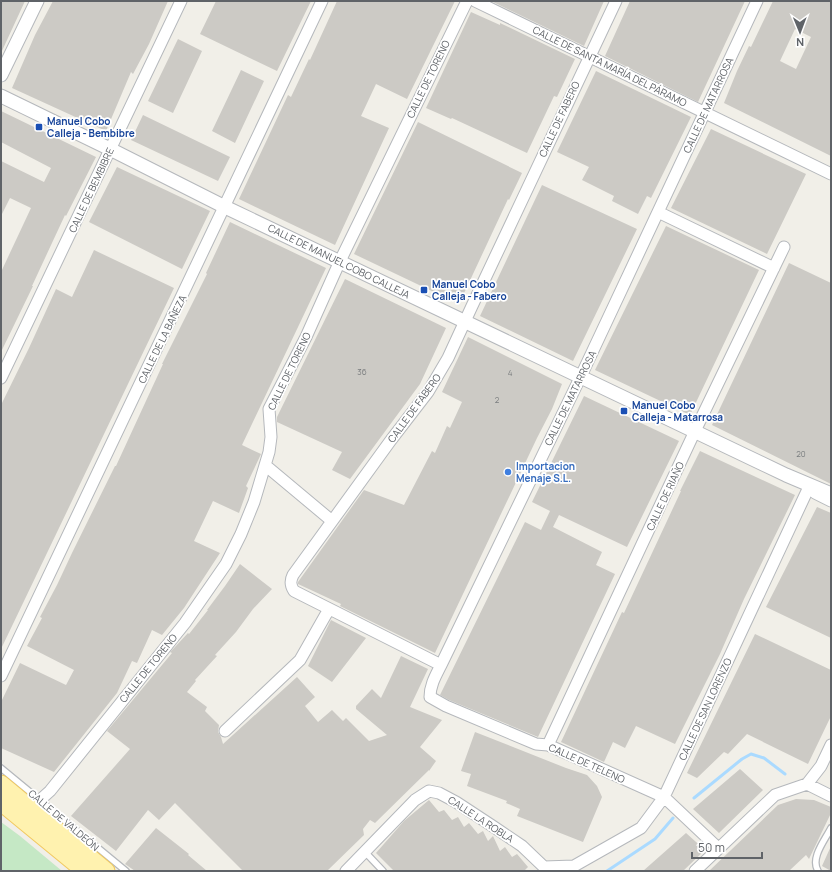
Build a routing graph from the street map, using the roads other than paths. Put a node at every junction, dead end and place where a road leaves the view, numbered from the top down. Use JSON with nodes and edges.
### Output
{"nodes":[{"id":1,"x":37,"y":1,"type":"edge"},
{"id":2,"x":181,"y":1,"type":"edge"},
{"id":3,"x":322,"y":1,"type":"edge"},
{"id":4,"x":466,"y":1,"type":"edge"},
{"id":5,"x":475,"y":1,"type":"edge"},
{"id":6,"x":616,"y":1,"type":"edge"},
{"id":7,"x":757,"y":1,"type":"edge"},
{"id":8,"x":590,"y":56,"type":"junction"},
{"id":9,"x":1,"y":75,"type":"edge"},
{"id":10,"x":1,"y":96,"type":"edge"},
{"id":11,"x":704,"y":113,"type":"junction"},
{"id":12,"x":110,"y":149,"type":"junction"},
{"id":13,"x":831,"y":174,"type":"edge"},
{"id":14,"x":225,"y":207,"type":"junction"},
{"id":15,"x":658,"y":212,"type":"junction"},
{"id":16,"x":784,"y":248,"type":"dead end"},
{"id":17,"x":340,"y":261,"type":"junction"},
{"id":18,"x":774,"y":268,"type":"junction"},
{"id":19,"x":464,"y":322,"type":"junction"},
{"id":20,"x":581,"y":376,"type":"junction"},
{"id":21,"x":1,"y":378,"type":"edge"},
{"id":22,"x":695,"y":431,"type":"junction"},
{"id":23,"x":265,"y":465,"type":"junction"},
{"id":24,"x":786,"y":475,"type":"junction"},
{"id":25,"x":808,"y":489,"type":"junction"},
{"id":26,"x":831,"y":494,"type":"edge"},
{"id":27,"x":831,"y":502,"type":"edge"},
{"id":28,"x":332,"y":521,"type":"junction"},
{"id":29,"x":329,"y":609,"type":"junction"},
{"id":30,"x":441,"y":665,"type":"junction"},
{"id":31,"x":1,"y":676,"type":"edge"},
{"id":32,"x":225,"y":731,"type":"dead end"},
{"id":33,"x":548,"y":745,"type":"junction"},
{"id":34,"x":831,"y":745,"type":"edge"},
{"id":35,"x":1,"y":768,"type":"edge"},
{"id":36,"x":1,"y":784,"type":"edge"},
{"id":37,"x":807,"y":784,"type":"junction"},
{"id":38,"x":831,"y":796,"type":"edge"},
{"id":39,"x":664,"y":798,"type":"junction"},
{"id":40,"x":40,"y":800,"type":"junction"},
{"id":41,"x":1,"y":802,"type":"edge"},
{"id":42,"x":831,"y":828,"type":"edge"},
{"id":43,"x":718,"y":848,"type":"junction"},
{"id":44,"x":365,"y":852,"type":"junction"},
{"id":45,"x":79,"y":869,"type":"edge"},
{"id":46,"x":541,"y":869,"type":"edge"},
{"id":47,"x":106,"y":871,"type":"edge"},
{"id":48,"x":126,"y":871,"type":"edge"},
{"id":49,"x":346,"y":871,"type":"edge"},
{"id":50,"x":383,"y":871,"type":"edge"},
{"id":51,"x":695,"y":871,"type":"edge"},
{"id":52,"x":818,"y":871,"type":"edge"}],
"edges":[{"from":1,"to":9,"type":"street"},
{"from":2,"to":12,"type":"street","name":"CALLE DE BEMBIBRE"},
{"from":3,"to":14,"type":"street","name":"CALLE DE LA BAÑEZA"},
{"from":4,"to":17,"type":"street","name":"CALLE DE TORENO"},
{"from":5,"to":8,"type":"street","name":"CALLE DE SANTA MARÍA DEL PÁRAMO"},
{"from":6,"to":8,"type":"street","name":"CALLE DE FABERO"},
{"from":7,"to":11,"type":"street","name":"CALLE DE MATARROSA"},
{"from":8,"to":11,"type":"street","name":"CALLE DE SANTA MARÍA DEL PÁRAMO"},
{"from":8,"to":19,"type":"street","name":"CALLE DE FABERO"},
{"from":10,"to":12,"type":"street","name":"CALLE DE MANUEL COBO CALLEJA"},
{"from":11,"to":13,"type":"street","name":"CALLE DE SANTA MARÍA DEL PÁRAMO"},
{"from":11,"to":15,"type":"street","name":"CALLE DE MATARROSA"},
{"from":12,"to":14,"type":"street","name":"CALLE DE MANUEL COBO CALLEJA"},
{"from":12,"to":21,"type":"street","name":"CALLE DE BEMBIBRE"},
{"from":14,"to":17,"type":"street","name":"CALLE DE MANUEL COBO CALLEJA"},
{"from":14,"to":31,"type":"street","name":"CALLE DE LA BAÑEZA"},
{"from":15,"to":18,"type":"street"},
{"from":15,"to":20,"type":"street","name":"CALLE DE MATARROSA"},
{"from":16,"to":18,"type":"street","name":"CALLE DE RIAÑO"},
{"from":17,"to":19,"type":"street","name":"CALLE DE MANUEL COBO CALLEJA"},
{"from":17,"to":23,"type":"street","name":"CALLE DE TORENO"},
{"from":18,"to":22,"type":"street","name":"CALLE DE RIAÑO"},
{"from":19,"to":20,"type":"street","name":"CALLE DE MANUEL COBO CALLEJA"},
{"from":19,"to":28,"type":"street","name":"CALLE DE FABERO"},
{"from":20,"to":22,"type":"street","name":"CALLE DE MANUEL COBO CALLEJA"},
{"from":20,"to":30,"type":"street","name":"CALLE DE MATARROSA"},
{"from":22,"to":24,"type":"street","name":"CALLE DE MANUEL COBO CALLEJA"},
{"from":22,"to":33,"type":"street","name":"CALLE DE RIAÑO"},
{"from":23,"to":28,"type":"street"},
{"from":23,"to":40,"type":"street","name":"CALLE DE TORENO"},
{"from":24,"to":25,"type":"street","name":"CALLE DE MANUEL COBO CALLEJA"},
{"from":24,"to":26,"type":"street","name":"CALLE DE MANUEL COBO CALLEJA"},
{"from":25,"to":27,"type":"street","name":"CALLE DE MANUEL COBO CALLEJA"},
{"from":25,"to":39,"type":"street","name":"CALLE DE SAN LORENZO"},
{"from":28,"to":29,"type":"street","name":"CALLE DE FABERO"},
{"from":29,"to":30,"type":"street"},
{"from":29,"to":32,"type":"street"},
{"from":30,"to":33,"type":"street","name":"CALLE DE TELENO"},
{"from":33,"to":39,"type":"street","name":"CALLE DE TELENO"},
{"from":34,"to":37,"type":"street"},
{"from":35,"to":40,"type":"lane","name":"CALLE DE VALDEÓN"},
{"from":36,"to":47,"type":"main road"},
{"from":37,"to":38,"type":"street"},
{"from":37,"to":43,"type":"street"},
{"from":39,"to":43,"type":"street","name":"CALLE DE TELENO"},
{"from":39,"to":46,"type":"street","name":"CALLE DE SAN LORENZO"},
{"from":40,"to":48,"type":"lane","name":"CALLE DE VALDEÓN"},
{"from":41,"to":45,"type":"main road"},
{"from":42,"to":52,"type":"lane"},
{"from":43,"to":51,"type":"street"},
{"from":44,"to":46,"type":"street","name":"CALLE LA ROBLA"},
{"from":44,"to":49,"type":"street","name":"CALLE LA ROBLA"},
{"from":44,"to":50,"type":"lane"}]}
